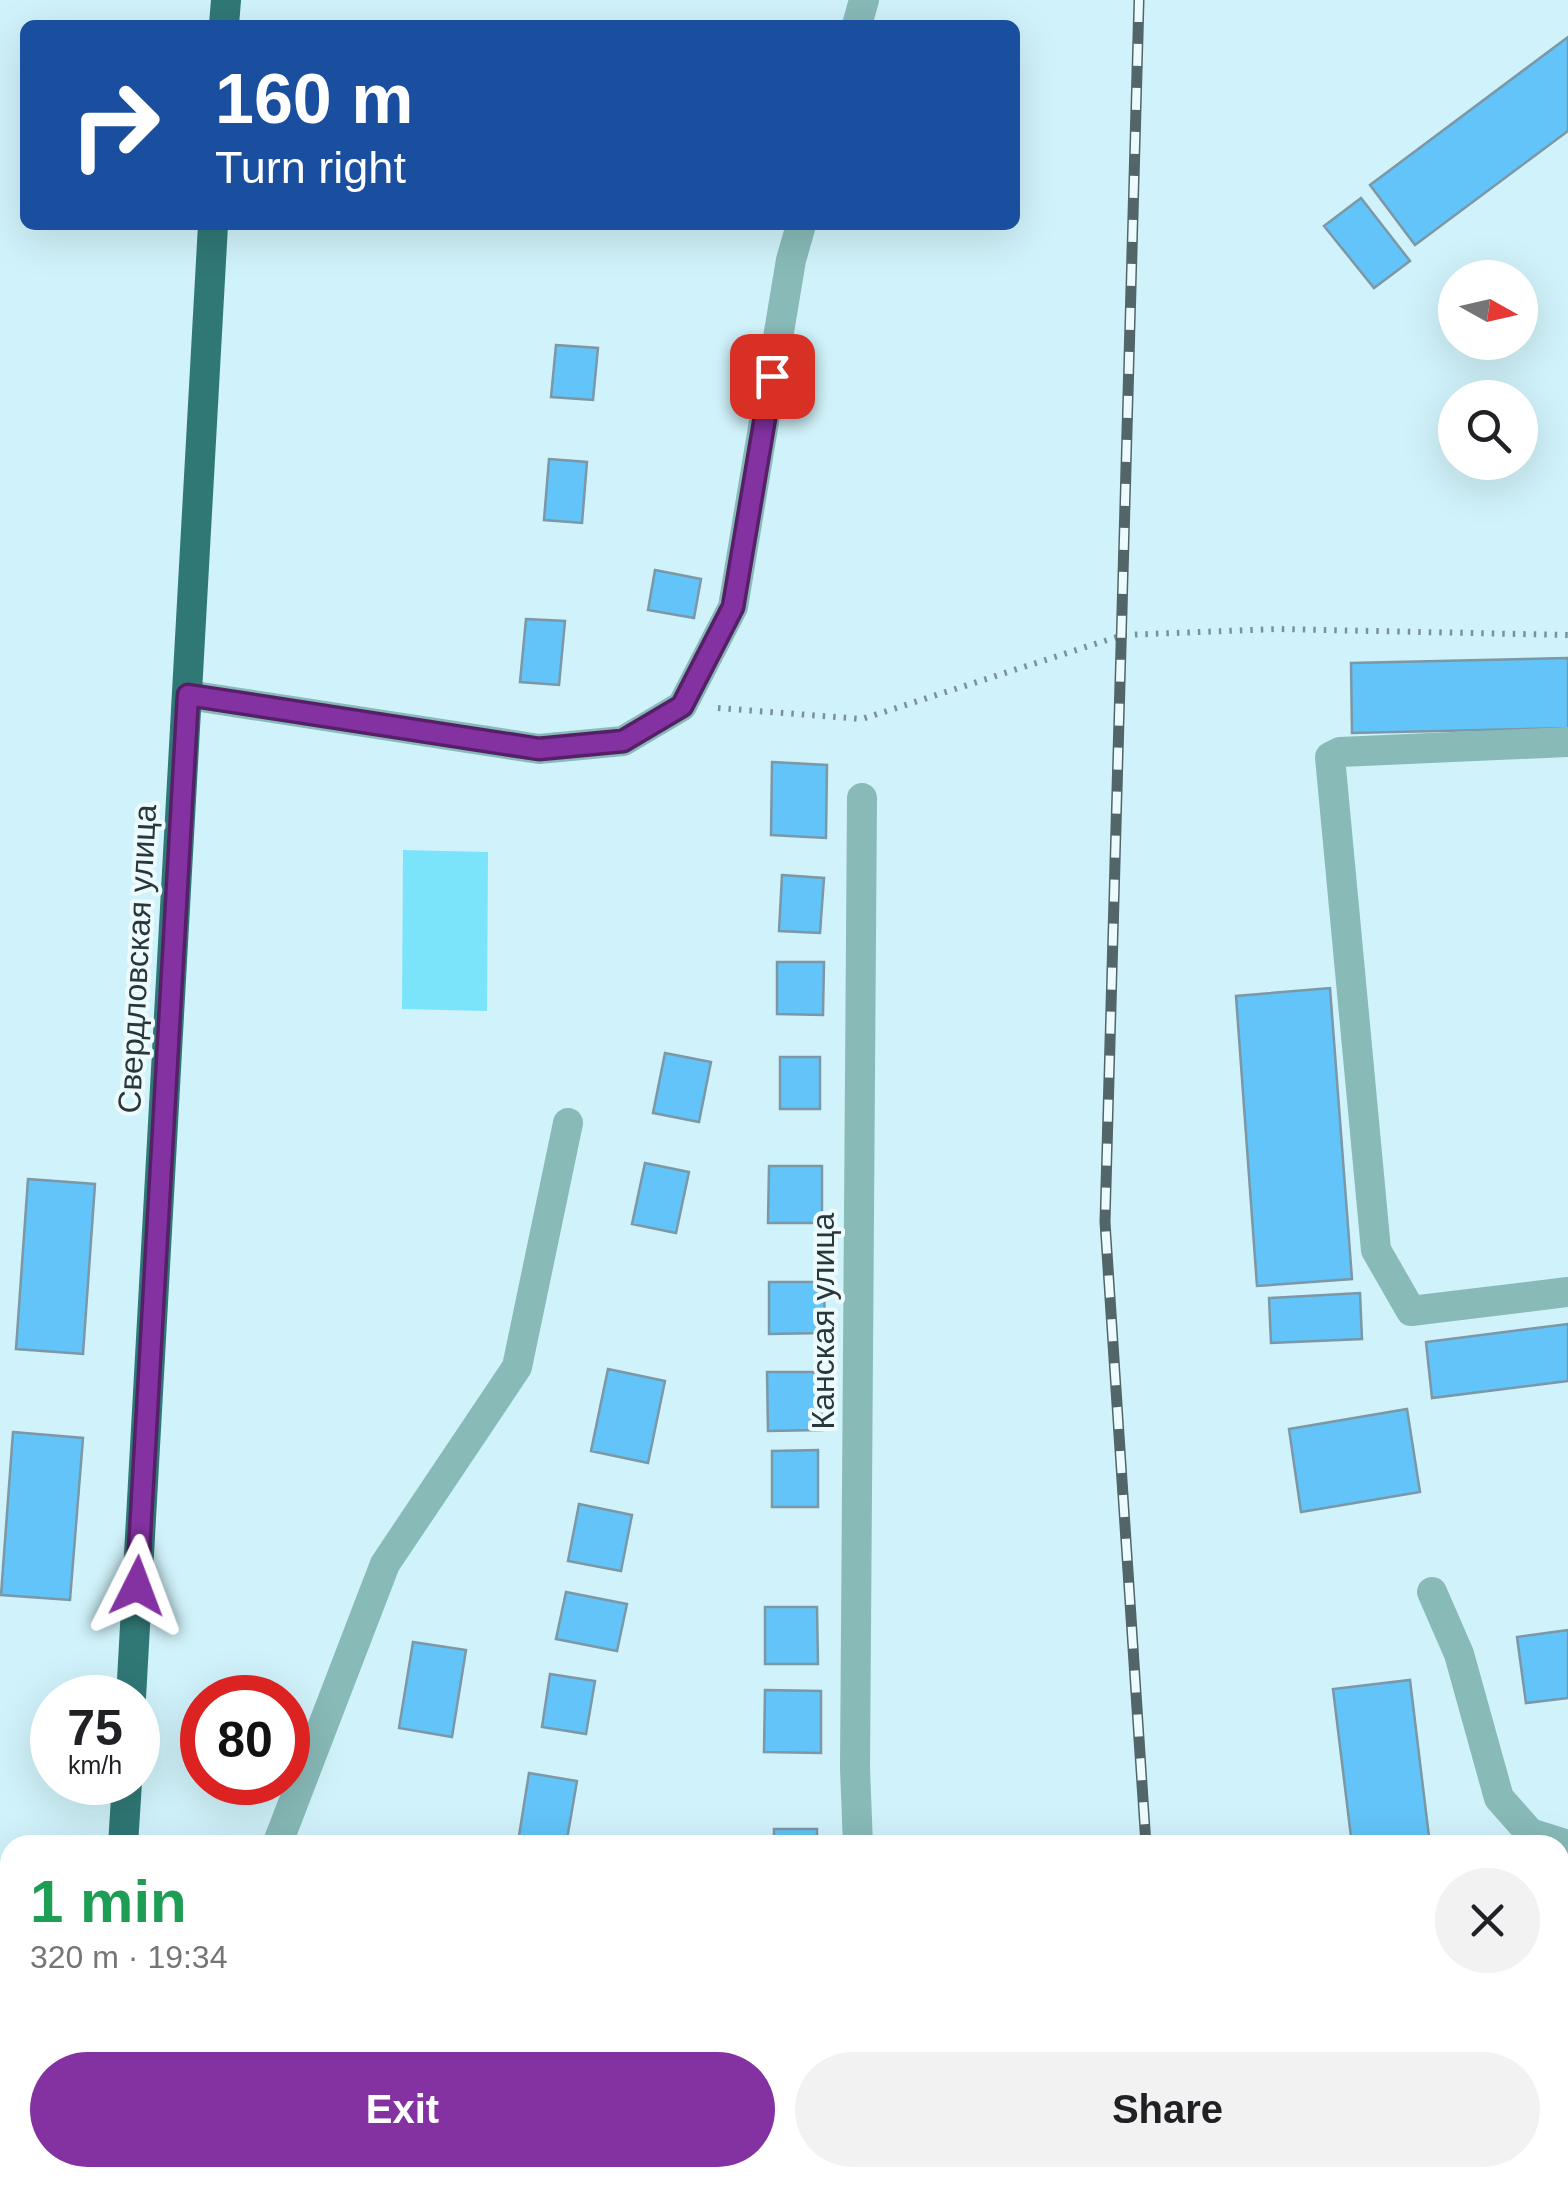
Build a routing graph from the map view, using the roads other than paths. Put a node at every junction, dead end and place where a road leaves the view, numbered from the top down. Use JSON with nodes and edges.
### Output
{"nodes":[{"id":1,"x":213,"y":230,"type":"edge"},
{"id":2,"x":800,"y":230,"type":"edge"},
{"id":3,"x":188,"y":695,"type":"junction"},
{"id":4,"x":1568,"y":742,"type":"edge"},
{"id":5,"x":862,"y":798,"type":"dead end"},
{"id":6,"x":568,"y":1123,"type":"dead end"},
{"id":7,"x":1568,"y":1292,"type":"edge"},
{"id":8,"x":1432,"y":1592,"type":"dead end"},
{"id":9,"x":132,"y":1675,"type":"edge"},
{"id":10,"x":125,"y":1805,"type":"edge"},
{"id":11,"x":123,"y":1835,"type":"edge"},
{"id":12,"x":281,"y":1835,"type":"edge"},
{"id":13,"x":858,"y":1835,"type":"edge"},
{"id":14,"x":1538,"y":1835,"type":"edge"}],
"edges":[{"from":1,"to":3,"type":"highway","name":"Свердловская улица"},
{"from":2,"to":3,"type":"street"},
{"from":3,"to":9,"type":"highway","name":"Свердловская улица"},
{"from":4,"to":7,"type":"street"},
{"from":5,"to":13,"type":"street","name":"Канская улица"},
{"from":6,"to":12,"type":"street"},
{"from":8,"to":14,"type":"street"},
{"from":10,"to":11,"type":"highway"}]}
